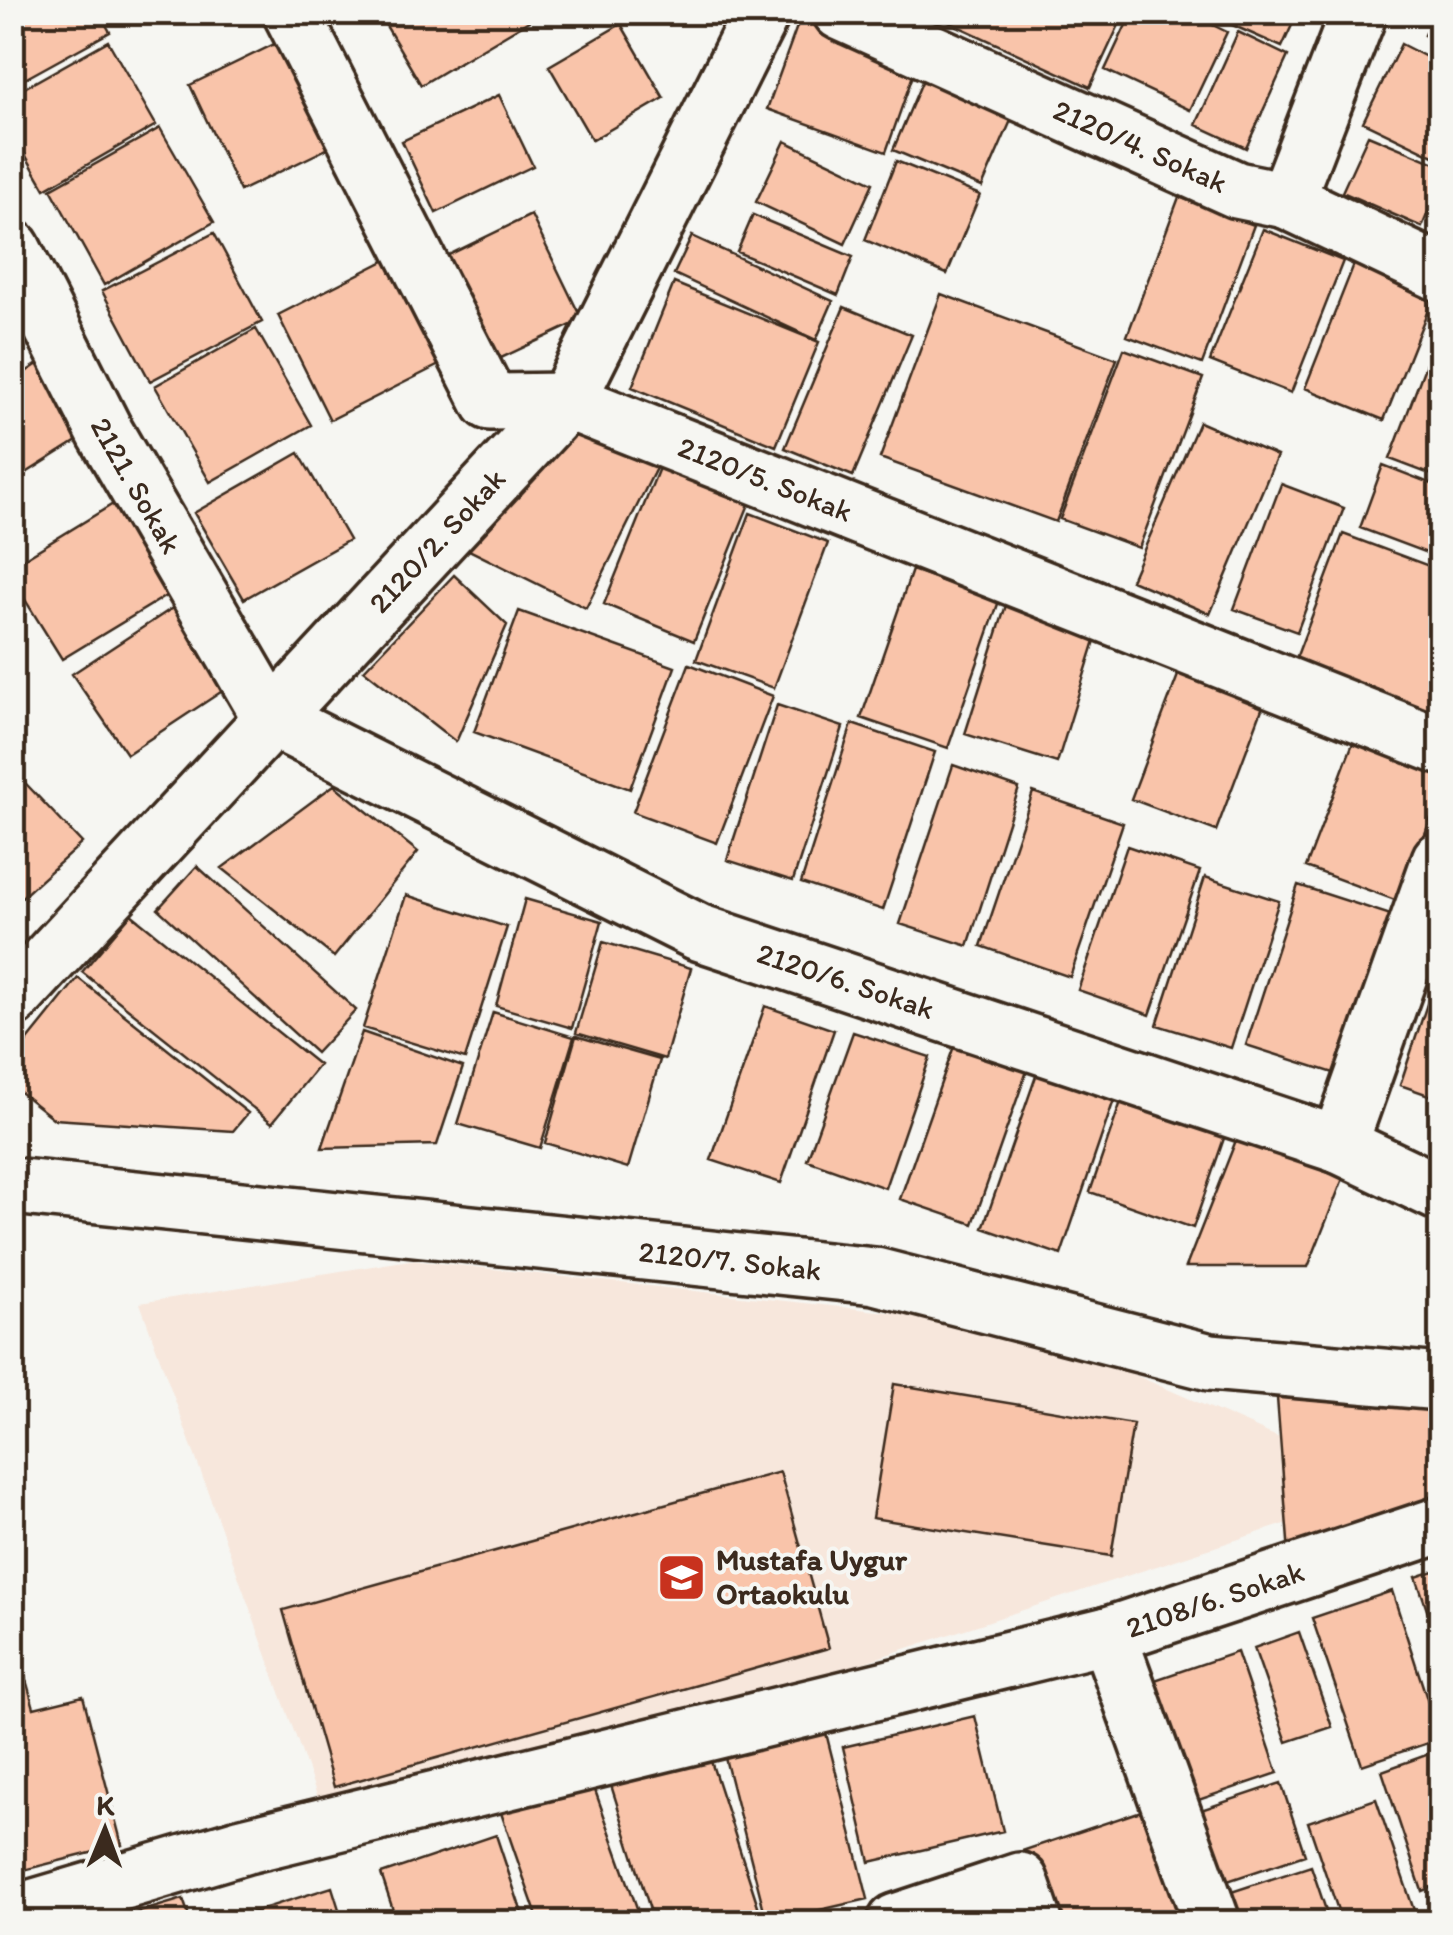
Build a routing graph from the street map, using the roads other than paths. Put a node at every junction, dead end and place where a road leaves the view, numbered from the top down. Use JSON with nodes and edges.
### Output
{"nodes":[{"id":1,"x":292,"y":12,"type":"edge"},
{"id":2,"x":762,"y":12,"type":"edge"},
{"id":3,"x":841,"y":12,"type":"edge"},
{"id":4,"x":1358,"y":12,"type":"edge"},
{"id":5,"x":1286,"y":200,"type":"junction"},
{"id":6,"x":12,"y":248,"type":"edge"},
{"id":7,"x":1440,"y":273,"type":"edge"},
{"id":8,"x":567,"y":401,"type":"junction"},
{"id":9,"x":270,"y":718,"type":"junction"},
{"id":10,"x":1440,"y":746,"type":"edge"},
{"id":11,"x":1440,"y":860,"type":"edge"},
{"id":12,"x":12,"y":999,"type":"edge"},
{"id":13,"x":1339,"y":1145,"type":"junction"},
{"id":14,"x":12,"y":1186,"type":"edge"},
{"id":15,"x":1440,"y":1192,"type":"edge"},
{"id":16,"x":1440,"y":1382,"type":"edge"},
{"id":17,"x":1440,"y":1525,"type":"edge"},
{"id":18,"x":1108,"y":1635,"type":"junction"},
{"id":19,"x":12,"y":1914,"type":"edge"},
{"id":20,"x":896,"y":1922,"type":"edge"},
{"id":21,"x":1034,"y":1922,"type":"edge"},
{"id":22,"x":1212,"y":1922,"type":"edge"}],
"edges":[{"from":1,"to":8,"type":"street","name":"2120/5. Sokak"},
{"from":2,"to":8,"type":"street","name":"2120/2. Sokak"},
{"from":3,"to":5,"type":"street","name":"2120/4. Sokak"},
{"from":4,"to":5,"type":"street"},
{"from":5,"to":7,"type":"street","name":"2120/4. Sokak"},
{"from":6,"to":9,"type":"street","name":"2121. Sokak"},
{"from":8,"to":9,"type":"street","name":"2120/2. Sokak"},
{"from":8,"to":10,"type":"street","name":"2120/5. Sokak"},
{"from":9,"to":12,"type":"street","name":"2120/2. Sokak"},
{"from":9,"to":13,"type":"street","name":"2120/6. Sokak"},
{"from":11,"to":13,"type":"street"},
{"from":13,"to":15,"type":"street","name":"2120/6. Sokak"},
{"from":14,"to":16,"type":"street","name":"2120/7. Sokak"},
{"from":17,"to":18,"type":"street","name":"2108/6. Sokak"},
{"from":18,"to":19,"type":"street"},
{"from":18,"to":22,"type":"street","name":"2108/6. Sokak"},
{"from":20,"to":21,"type":"street"}]}
